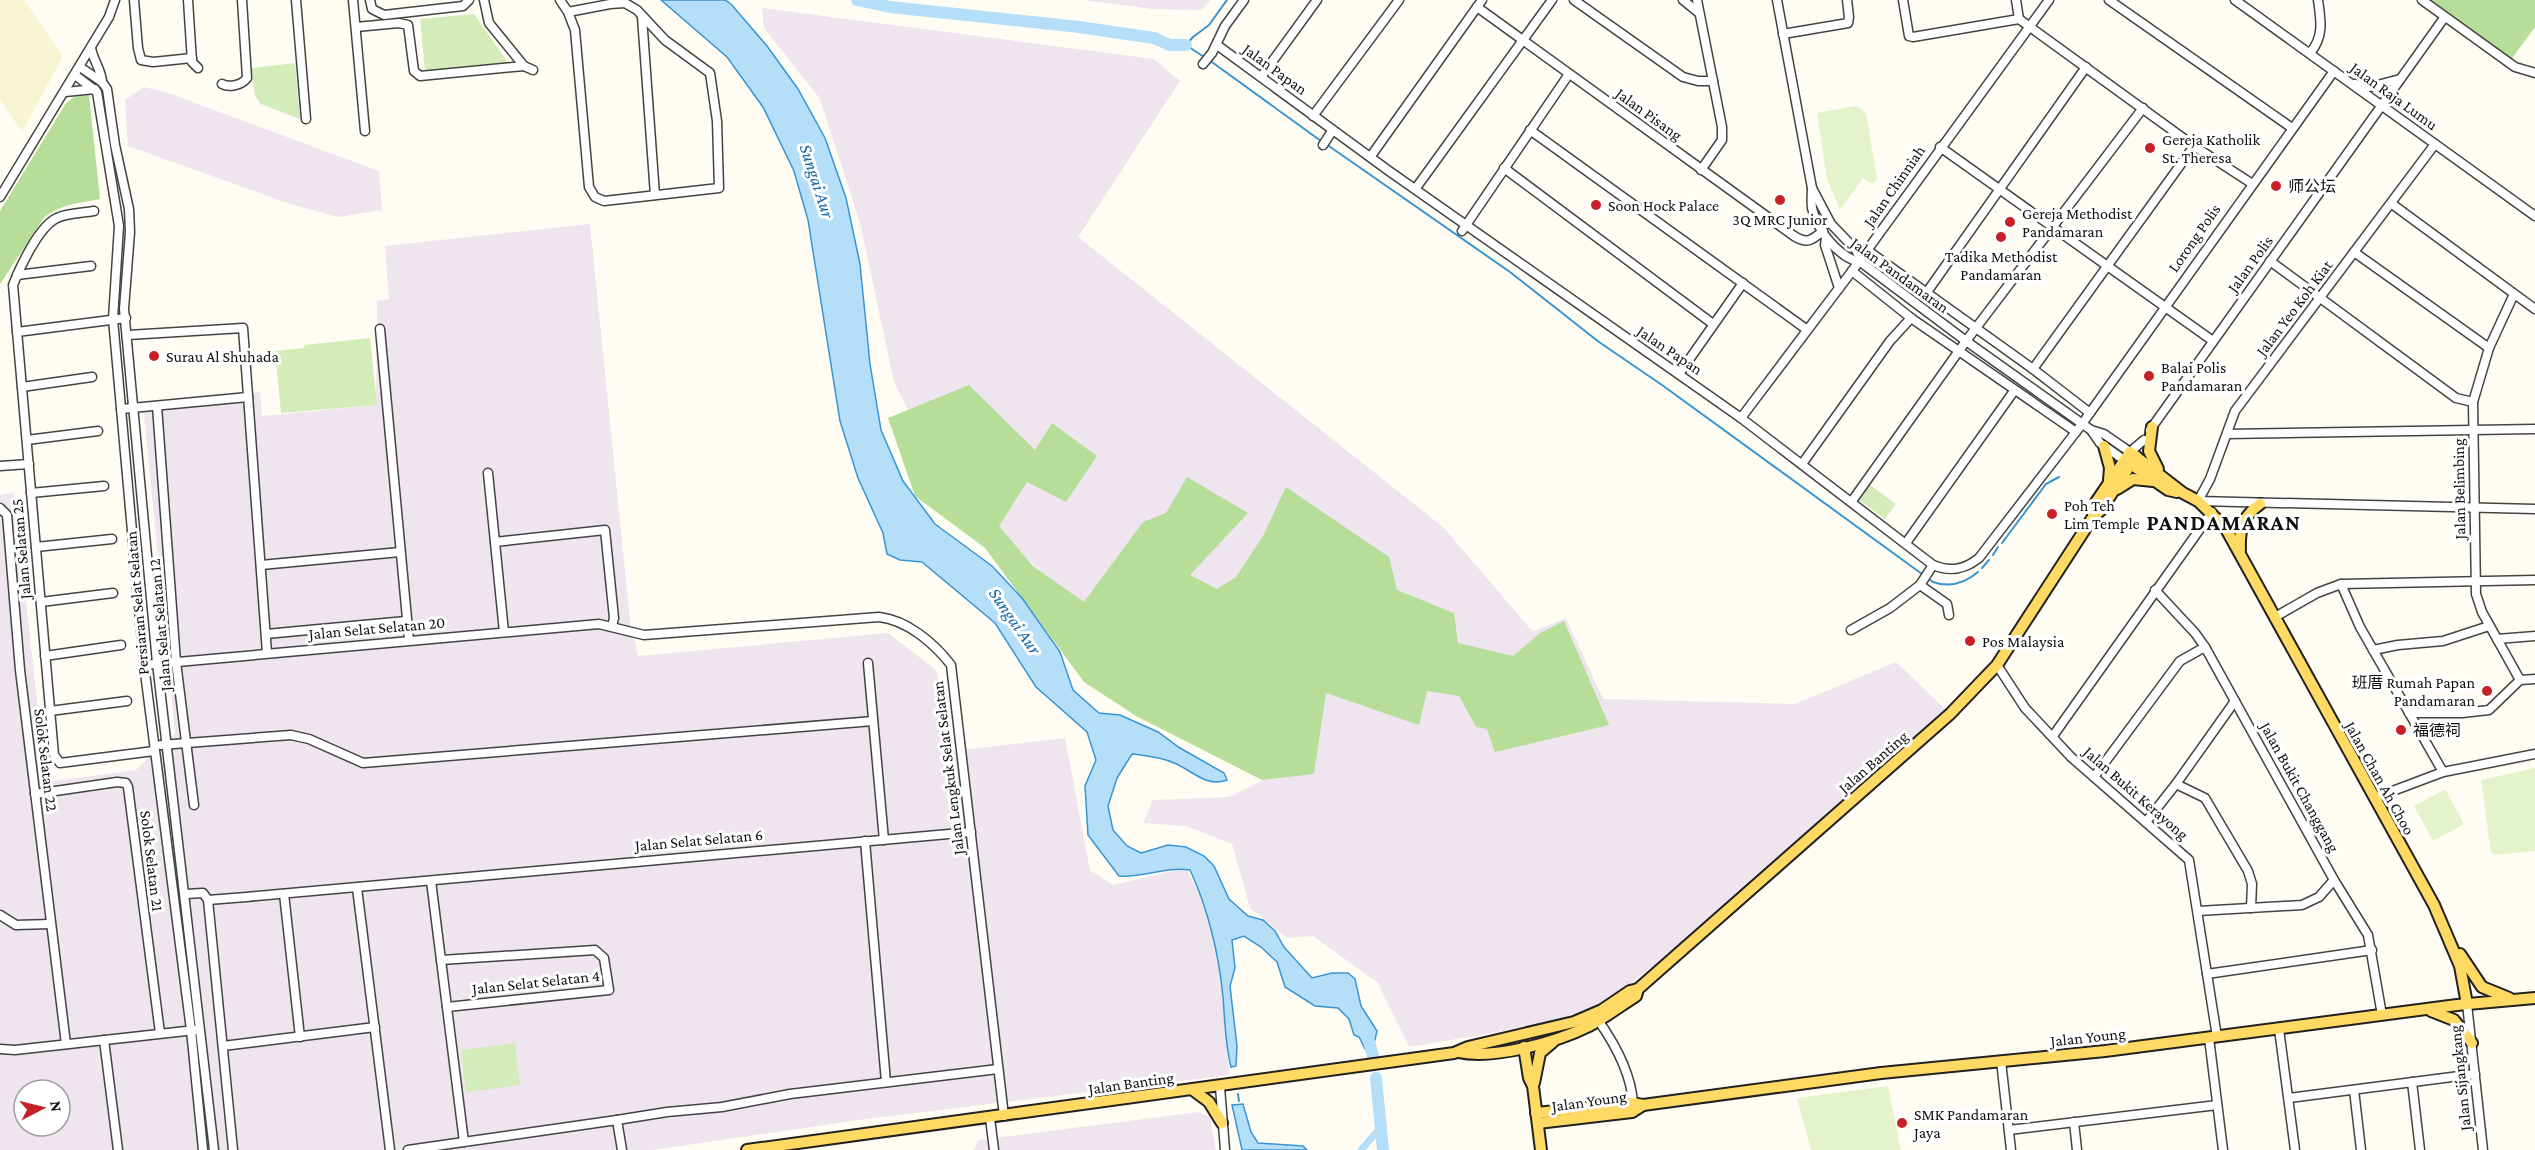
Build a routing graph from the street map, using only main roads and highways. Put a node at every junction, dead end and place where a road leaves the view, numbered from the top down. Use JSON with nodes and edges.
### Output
{"nodes":[{"id":1,"x":2152,"y":427,"type":"road end"},
{"id":2,"x":2101,"y":443,"type":"road end"},
{"id":3,"x":2159,"y":478,"type":"junction"},
{"id":4,"x":2111,"y":487,"type":"junction"},
{"id":5,"x":2260,"y":504,"type":"road end"},
{"id":6,"x":2240,"y":552,"type":"junction"},
{"id":7,"x":2446,"y":931,"type":"junction"},
{"id":8,"x":1638,"y":989,"type":"junction"},
{"id":9,"x":2535,"y":998,"type":"edge"},
{"id":10,"x":2512,"y":1000,"type":"junction"},
{"id":11,"x":2467,"y":1004,"type":"junction"},
{"id":12,"x":2421,"y":1010,"type":"junction"},
{"id":13,"x":1564,"y":1032,"type":"junction"},
{"id":14,"x":1493,"y":1042,"type":"junction"},
{"id":15,"x":2472,"y":1043,"type":"road end"},
{"id":16,"x":1527,"y":1045,"type":"junction"},
{"id":17,"x":1503,"y":1051,"type":"junction"},
{"id":18,"x":1458,"y":1052,"type":"junction"},
{"id":19,"x":1532,"y":1080,"type":"junction"},
{"id":20,"x":1193,"y":1090,"type":"junction"},
{"id":21,"x":1537,"y":1118,"type":"junction"},
{"id":22,"x":1222,"y":1123,"type":"road end"},
{"id":23,"x":747,"y":1150,"type":"edge"},
{"id":24,"x":1541,"y":1150,"type":"edge"}],
"edges":[{"from":1,"to":3,"type":"main road"},
{"from":2,"to":4,"type":"main road"},
{"from":3,"to":4,"type":"main road"},
{"from":3,"to":4,"type":"main road","name":"Jalan Banting"},
{"from":3,"to":6,"type":"main road","name":"Jalan Chan Ah Choo"},
{"from":4,"to":8,"type":"main road","name":"Jalan Banting"},
{"from":5,"to":6,"type":"main road"},
{"from":6,"to":7,"type":"main road","name":"Jalan Chan Ah Choo"},
{"from":7,"to":10,"type":"main road"},
{"from":7,"to":11,"type":"main road","name":"Jalan Chan Ah Choo"},
{"from":8,"to":13,"type":"main road"},
{"from":8,"to":13,"type":"main road","name":"Jalan Banting"},
{"from":9,"to":10,"type":"main road","name":"Jalan Young"},
{"from":10,"to":11,"type":"main road","name":"Jalan Young"},
{"from":11,"to":12,"type":"main road","name":"Jalan Young"},
{"from":12,"to":15,"type":"main road"},
{"from":12,"to":21,"type":"main road","name":"Jalan Young"},
{"from":13,"to":14,"type":"main road","name":"Jalan Banting"},
{"from":13,"to":16,"type":"main road"},
{"from":13,"to":19,"type":"main road"},
{"from":14,"to":16,"type":"main road"},
{"from":14,"to":18,"type":"main road","name":"Jalan Banting"},
{"from":16,"to":17,"type":"main road"},
{"from":16,"to":19,"type":"main road"},
{"from":17,"to":18,"type":"main road"},
{"from":17,"to":19,"type":"main road"},
{"from":18,"to":20,"type":"main road","name":"Jalan Banting"},
{"from":19,"to":21,"type":"main road"},
{"from":20,"to":22,"type":"main road"},
{"from":20,"to":23,"type":"main road","name":"Jalan Banting"},
{"from":21,"to":24,"type":"main road"}]}
